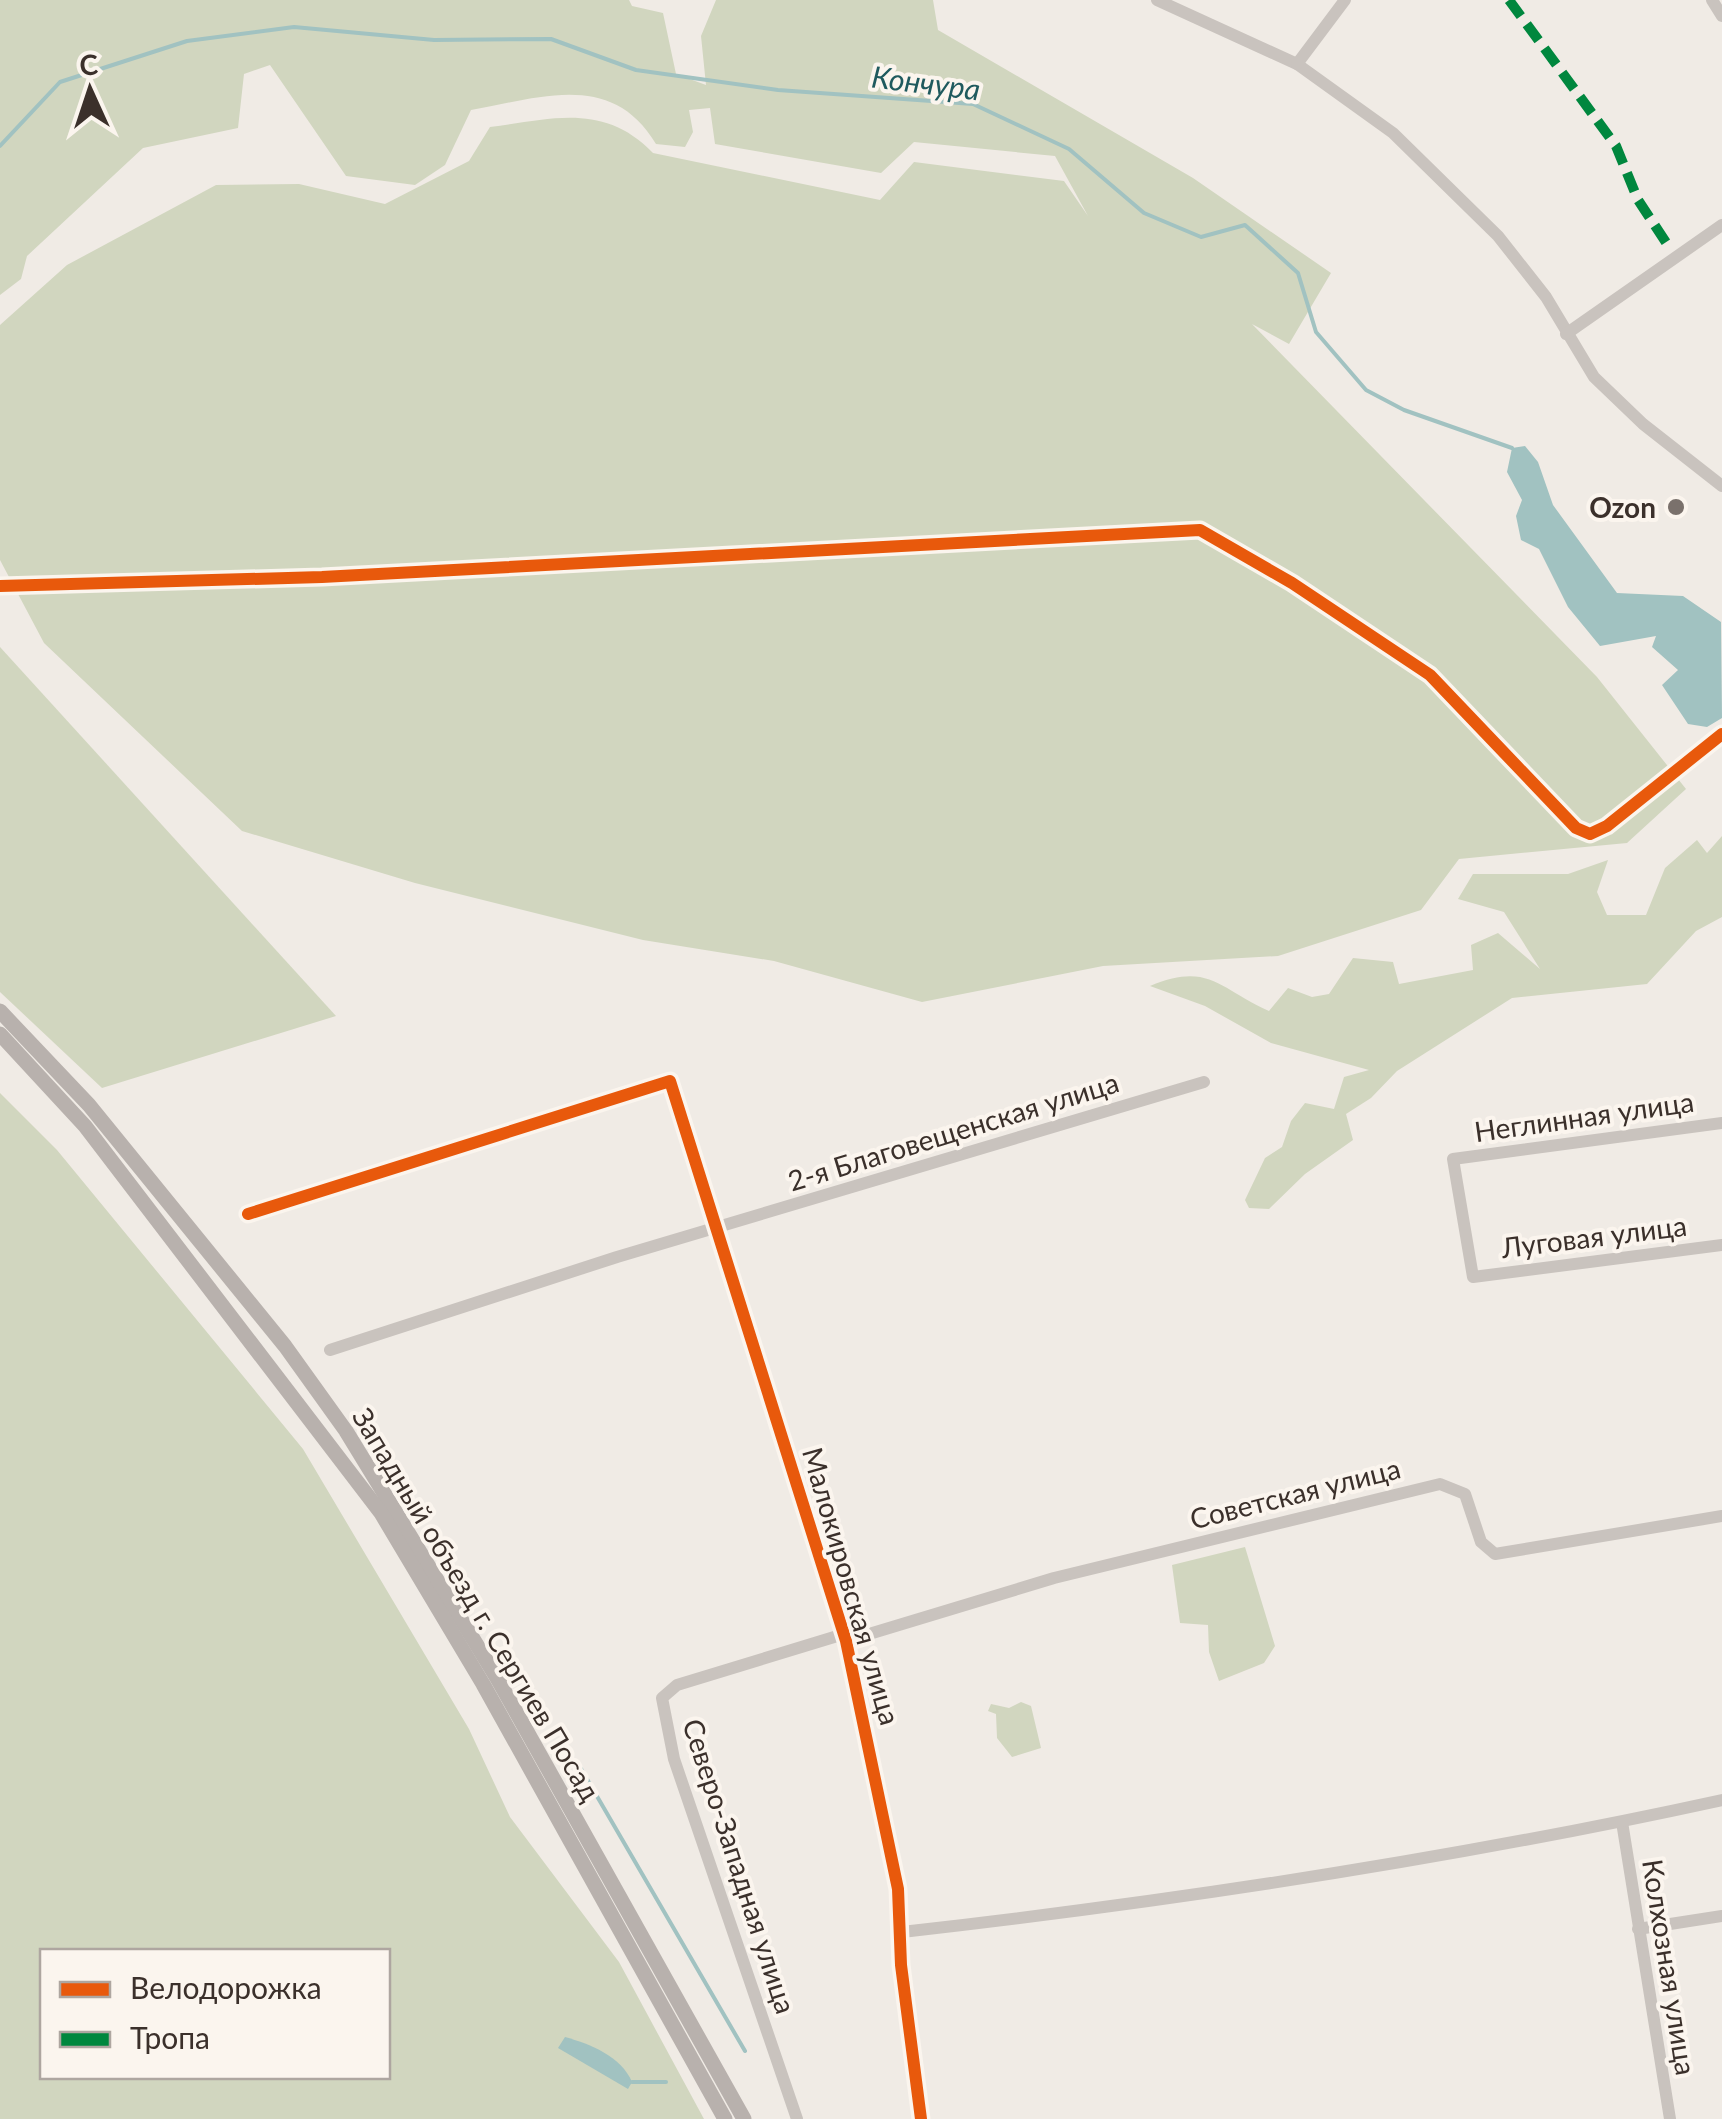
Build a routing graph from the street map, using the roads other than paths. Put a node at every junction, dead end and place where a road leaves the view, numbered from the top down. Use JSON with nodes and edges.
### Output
{"nodes":[{"id":1,"x":1157,"y":0,"type":"edge"},
{"id":2,"x":1345,"y":0,"type":"edge"},
{"id":3,"x":1712,"y":0,"type":"edge"},
{"id":4,"x":1722,"y":16,"type":"edge"},
{"id":5,"x":1296,"y":64,"type":"junction"},
{"id":6,"x":1722,"y":224,"type":"edge"},
{"id":7,"x":1566,"y":334,"type":"junction"},
{"id":8,"x":1722,"y":486,"type":"edge"},
{"id":9,"x":0,"y":586,"type":"edge"},
{"id":10,"x":1722,"y":734,"type":"edge"},
{"id":11,"x":0,"y":1011,"type":"edge"},
{"id":12,"x":0,"y":1034,"type":"edge"},
{"id":13,"x":1204,"y":1082,"type":"dead end"},
{"id":14,"x":1722,"y":1122,"type":"edge"},
{"id":15,"x":1453,"y":1159,"type":"joint"},
{"id":16,"x":248,"y":1214,"type":"dead end"},
{"id":17,"x":717,"y":1228,"type":"junction"},
{"id":18,"x":1722,"y":1245,"type":"edge"},
{"id":19,"x":330,"y":1350,"type":"dead end"},
{"id":20,"x":1722,"y":1516,"type":"edge"},
{"id":21,"x":845,"y":1638,"type":"junction"},
{"id":22,"x":1722,"y":1800,"type":"edge"},
{"id":23,"x":1622,"y":1822,"type":"junction"},
{"id":24,"x":1722,"y":1916,"type":"edge"},
{"id":25,"x":1638,"y":1929,"type":"junction"},
{"id":26,"x":902,"y":1932,"type":"junction"},
{"id":27,"x":725,"y":2119,"type":"edge"},
{"id":28,"x":744,"y":2119,"type":"edge"},
{"id":29,"x":797,"y":2119,"type":"edge"},
{"id":30,"x":921,"y":2119,"type":"edge"},
{"id":31,"x":1670,"y":2119,"type":"edge"}],
"edges":[{"from":1,"to":5,"type":"street"},
{"from":2,"to":5,"type":"street"},
{"from":3,"to":4,"type":"street"},
{"from":5,"to":7,"type":"street"},
{"from":6,"to":7,"type":"street"},
{"from":7,"to":8,"type":"street"},
{"from":9,"to":10,"type":"street"},
{"from":11,"to":28,"type":"main road","name":"Западный объезд г. Сергиев Посад"},
{"from":12,"to":27,"type":"main road","name":"Западный объезд г. Сергиев Посад"},
{"from":13,"to":17,"type":"street","name":"2-я Благовещенская улица"},
{"from":14,"to":15,"type":"street","name":"Неглинная улица"},
{"from":15,"to":18,"type":"street","name":"Луговая улица"},
{"from":16,"to":17,"type":"street","name":"Малокировская улица"},
{"from":17,"to":19,"type":"street","name":"2-я Благовещенская улица"},
{"from":17,"to":21,"type":"street","name":"Малокировская улица"},
{"from":20,"to":21,"type":"street","name":"Советская улица"},
{"from":21,"to":26,"type":"street","name":"Малокировская улица"},
{"from":21,"to":29,"type":"street","name":"Северо-Западная улица"},
{"from":22,"to":23,"type":"street"},
{"from":23,"to":25,"type":"street","name":"Колхозная улица"},
{"from":23,"to":26,"type":"street"},
{"from":24,"to":25,"type":"street"},
{"from":25,"to":31,"type":"street","name":"Колхозная улица"},
{"from":26,"to":30,"type":"street","name":"Малокировская улица"}]}
